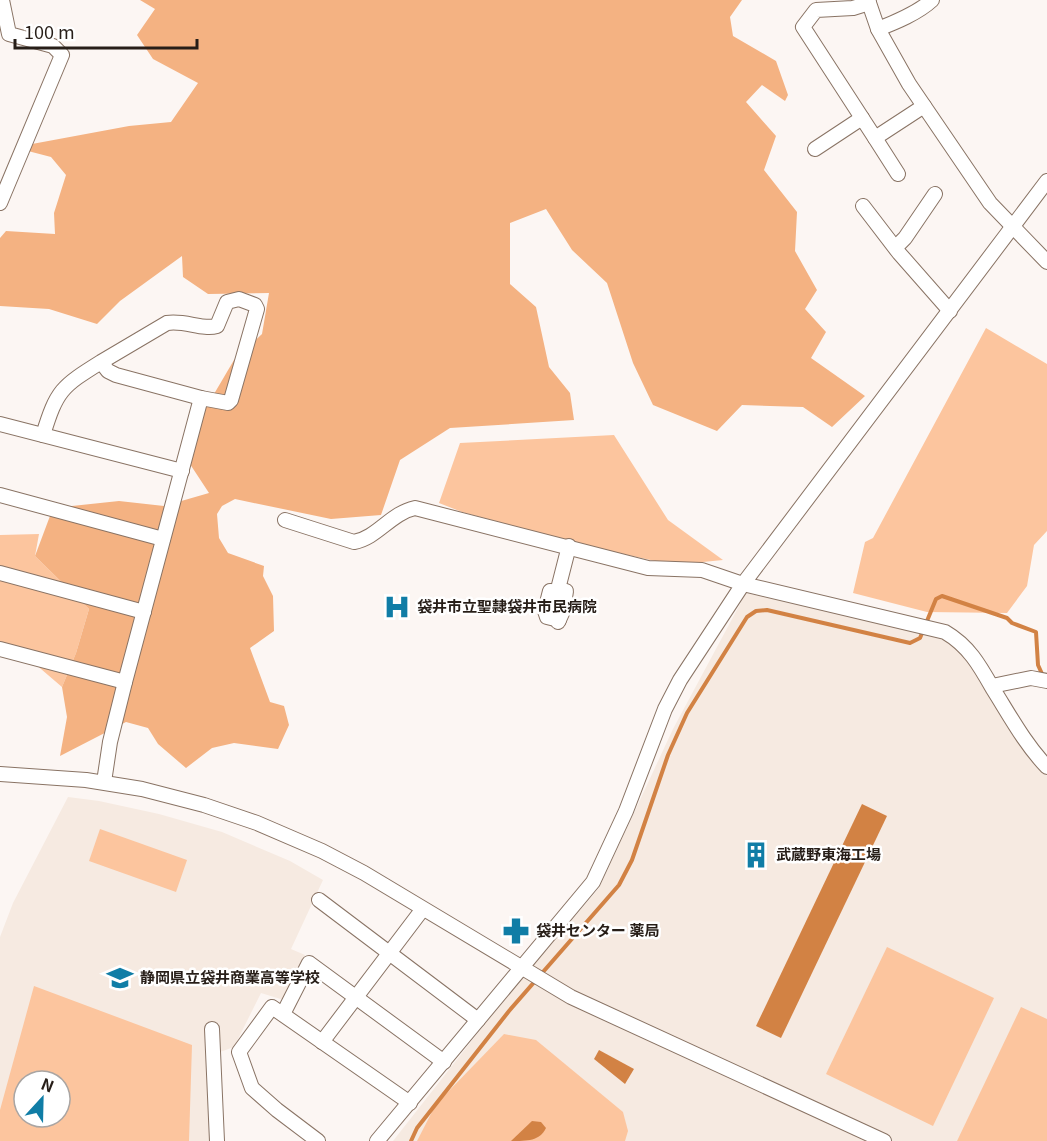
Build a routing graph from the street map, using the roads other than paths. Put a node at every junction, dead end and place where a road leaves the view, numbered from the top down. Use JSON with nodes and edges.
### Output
{"nodes":[{"id":1,"x":2,"y":0,"type":"edge"},
{"id":2,"x":932,"y":0,"type":"edge"},
{"id":3,"x":868,"y":1,"type":"edge"},
{"id":4,"x":878,"y":30,"type":"junction"},
{"id":5,"x":924,"y":106,"type":"junction"},
{"id":6,"x":862,"y":118,"type":"junction"},
{"id":7,"x":875,"y":138,"type":"junction"},
{"id":8,"x":814,"y":149,"type":"dead end"},
{"id":9,"x":898,"y":174,"type":"dead end"},
{"id":10,"x":1047,"y":181,"type":"edge"},
{"id":11,"x":935,"y":194,"type":"dead end"},
{"id":12,"x":0,"y":203,"type":"edge"},
{"id":13,"x":863,"y":206,"type":"dead end"},
{"id":14,"x":1014,"y":227,"type":"junction"},
{"id":15,"x":896,"y":247,"type":"junction"},
{"id":16,"x":1047,"y":262,"type":"edge"},
{"id":17,"x":950,"y":311,"type":"junction"},
{"id":18,"x":101,"y":362,"type":"junction"},
{"id":19,"x":201,"y":398,"type":"junction"},
{"id":20,"x":0,"y":424,"type":"edge"},
{"id":21,"x":43,"y":435,"type":"junction"},
{"id":22,"x":182,"y":471,"type":"junction"},
{"id":23,"x":0,"y":495,"type":"edge"},
{"id":24,"x":285,"y":520,"type":"dead end"},
{"id":25,"x":163,"y":539,"type":"junction"},
{"id":26,"x":569,"y":546,"type":"junction"},
{"id":27,"x":0,"y":573,"type":"edge"},
{"id":28,"x":743,"y":584,"type":"junction"},
{"id":29,"x":144,"y":612,"type":"junction"},
{"id":30,"x":558,"y":621,"type":"dead end"},
{"id":31,"x":0,"y":649,"type":"edge"},
{"id":32,"x":1047,"y":681,"type":"edge"},
{"id":33,"x":125,"y":682,"type":"junction"},
{"id":34,"x":992,"y":686,"type":"junction"},
{"id":35,"x":1047,"y":766,"type":"edge"},
{"id":36,"x":0,"y":774,"type":"edge"},
{"id":37,"x":104,"y":782,"type":"junction"},
{"id":38,"x":319,"y":900,"type":"dead end"},
{"id":39,"x":423,"y":910,"type":"junction"},
{"id":40,"x":388,"y":953,"type":"junction"},
{"id":41,"x":522,"y":969,"type":"junction"},
{"id":42,"x":356,"y":998,"type":"junction"},
{"id":43,"x":283,"y":1014,"type":"junction"},
{"id":44,"x":478,"y":1020,"type":"junction"},
{"id":45,"x":212,"y":1029,"type":"dead end"},
{"id":46,"x":322,"y":1042,"type":"junction"},
{"id":47,"x":444,"y":1062,"type":"junction"},
{"id":48,"x":410,"y":1103,"type":"junction"},
{"id":49,"x":217,"y":1141,"type":"edge"},
{"id":50,"x":318,"y":1141,"type":"edge"},
{"id":51,"x":377,"y":1141,"type":"edge"},
{"id":52,"x":884,"y":1141,"type":"edge"}],
"edges":[{"from":1,"to":12,"type":"street"},
{"from":2,"to":4,"type":"street"},
{"from":3,"to":4,"type":"street"},
{"from":3,"to":6,"type":"street"},
{"from":4,"to":5,"type":"street"},
{"from":5,"to":7,"type":"street"},
{"from":5,"to":14,"type":"street"},
{"from":6,"to":7,"type":"street"},
{"from":6,"to":8,"type":"street"},
{"from":7,"to":9,"type":"street"},
{"from":10,"to":14,"type":"street"},
{"from":11,"to":15,"type":"street"},
{"from":13,"to":15,"type":"street"},
{"from":14,"to":16,"type":"street"},
{"from":14,"to":17,"type":"street"},
{"from":15,"to":17,"type":"street"},
{"from":17,"to":28,"type":"street"},
{"from":18,"to":19,"type":"street"},
{"from":18,"to":19,"type":"street"},
{"from":18,"to":21,"type":"street"},
{"from":19,"to":22,"type":"street"},
{"from":20,"to":21,"type":"street"},
{"from":21,"to":22,"type":"street"},
{"from":22,"to":25,"type":"street"},
{"from":23,"to":25,"type":"street"},
{"from":24,"to":26,"type":"street"},
{"from":25,"to":29,"type":"street"},
{"from":26,"to":28,"type":"street"},
{"from":26,"to":30,"type":"street"},
{"from":27,"to":29,"type":"street"},
{"from":28,"to":34,"type":"street"},
{"from":28,"to":41,"type":"street"},
{"from":29,"to":33,"type":"street"},
{"from":31,"to":33,"type":"street"},
{"from":32,"to":34,"type":"street"},
{"from":33,"to":37,"type":"street"},
{"from":34,"to":35,"type":"street"},
{"from":36,"to":37,"type":"street"},
{"from":37,"to":39,"type":"street"},
{"from":38,"to":40,"type":"street"},
{"from":39,"to":40,"type":"street"},
{"from":39,"to":41,"type":"street"},
{"from":40,"to":42,"type":"street"},
{"from":40,"to":44,"type":"street"},
{"from":41,"to":44,"type":"street"},
{"from":41,"to":52,"type":"street"},
{"from":42,"to":43,"type":"street"},
{"from":42,"to":46,"type":"street"},
{"from":42,"to":47,"type":"street"},
{"from":43,"to":46,"type":"street"},
{"from":43,"to":50,"type":"street"},
{"from":44,"to":47,"type":"street"},
{"from":45,"to":49,"type":"street"},
{"from":46,"to":48,"type":"street"},
{"from":47,"to":48,"type":"street"},
{"from":48,"to":51,"type":"street"}]}
